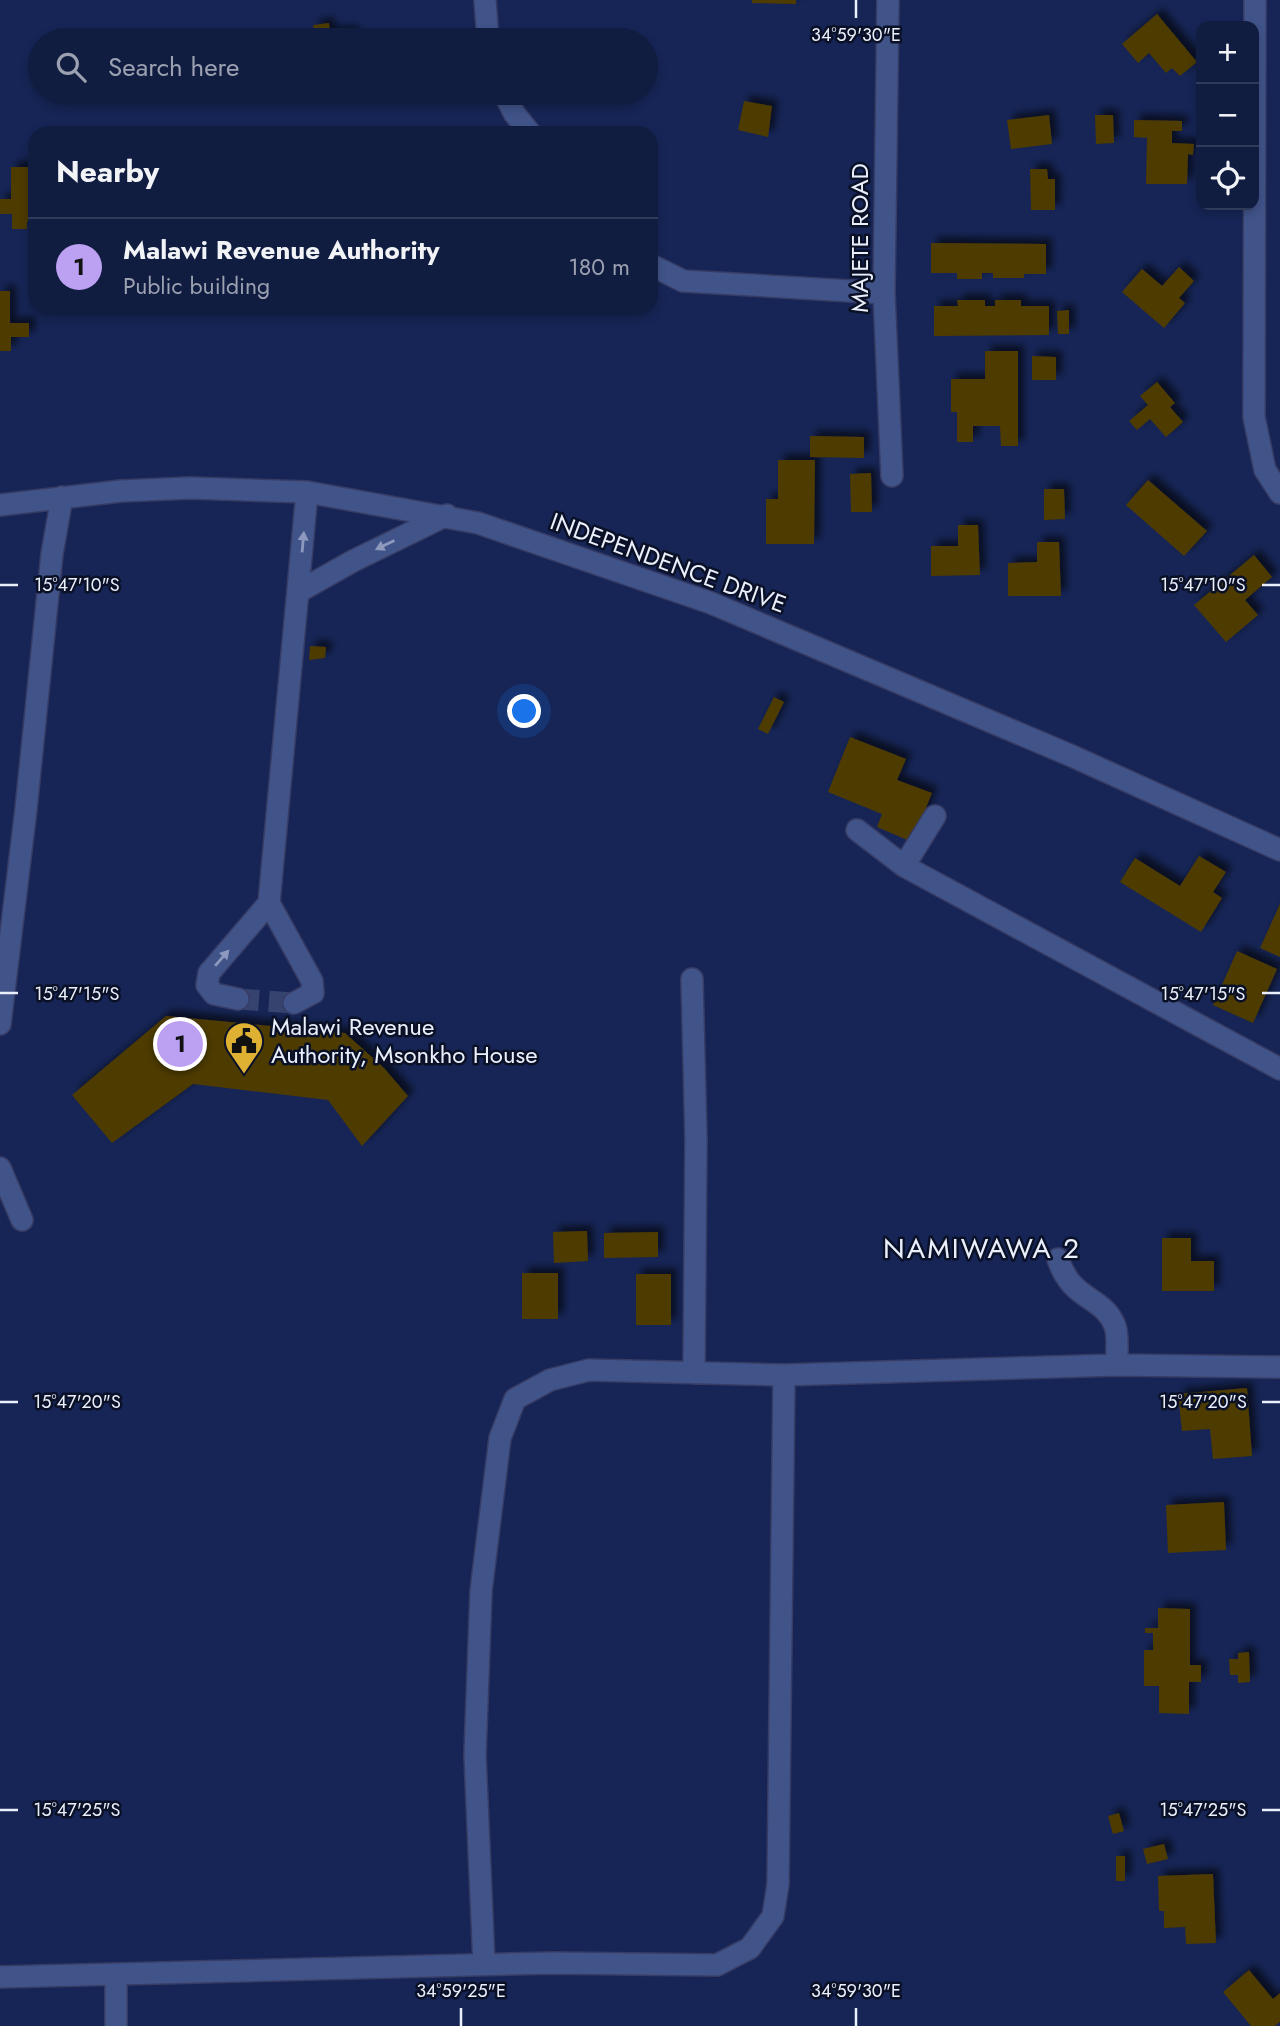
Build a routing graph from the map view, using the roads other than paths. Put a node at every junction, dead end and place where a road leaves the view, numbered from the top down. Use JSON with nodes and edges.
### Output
{"nodes":[{"id":1,"x":485,"y":0,"type":"edge"},
{"id":2,"x":888,"y":0,"type":"edge"},
{"id":3,"x":1255,"y":0,"type":"edge"},
{"id":4,"x":487,"y":28,"type":"edge"},
{"id":5,"x":510,"y":105,"type":"edge"},
{"id":6,"x":524,"y":126,"type":"edge"},
{"id":7,"x":658,"y":268,"type":"edge"},
{"id":8,"x":884,"y":293,"type":"junction"},
{"id":9,"x":892,"y":476,"type":"dead end"},
{"id":10,"x":307,"y":492,"type":"junction"},
{"id":11,"x":1280,"y":493,"type":"edge"},
{"id":12,"x":62,"y":497,"type":"junction"},
{"id":13,"x":0,"y":505,"type":"edge"},
{"id":14,"x":447,"y":515,"type":"junction"},
{"id":15,"x":298,"y":592,"type":"junction"},
{"id":16,"x":934,"y":816,"type":"dead end"},
{"id":17,"x":857,"y":830,"type":"dead end"},
{"id":18,"x":1280,"y":850,"type":"edge"},
{"id":19,"x":904,"y":866,"type":"junction"},
{"id":20,"x":269,"y":903,"type":"junction"},
{"id":21,"x":692,"y":979,"type":"dead end"},
{"id":22,"x":238,"y":999,"type":"tunnel mouth"},
{"id":23,"x":294,"y":1003,"type":"dead end"},
{"id":24,"x":0,"y":1024,"type":"edge"},
{"id":25,"x":1280,"y":1069,"type":"edge"},
{"id":26,"x":0,"y":1168,"type":"edge"},
{"id":27,"x":22,"y":1220,"type":"dead end"},
{"id":28,"x":1058,"y":1259,"type":"dead end"},
{"id":29,"x":1117,"y":1366,"type":"junction"},
{"id":30,"x":1280,"y":1367,"type":"edge"},
{"id":31,"x":694,"y":1373,"type":"junction"},
{"id":32,"x":784,"y":1375,"type":"junction"},
{"id":33,"x":484,"y":1964,"type":"junction"},
{"id":34,"x":116,"y":1976,"type":"junction"},
{"id":35,"x":0,"y":1977,"type":"edge"},
{"id":36,"x":116,"y":2026,"type":"edge"}],
"edges":[{"from":1,"to":4,"type":"street"},
{"from":2,"to":8,"type":"street","name":"MAJETE ROAD"},
{"from":3,"to":11,"type":"street"},
{"from":5,"to":6,"type":"street"},
{"from":7,"to":8,"type":"street"},
{"from":8,"to":9,"type":"street","name":"MAJETE ROAD"},
{"from":10,"to":12,"type":"street","name":"INDEPENDENCE DRIVE"},
{"from":10,"to":14,"type":"street","name":"INDEPENDENCE DRIVE"},
{"from":15,"to":10,"type":"street","one_way":true},
{"from":12,"to":13,"type":"street","name":"INDEPENDENCE DRIVE"},
{"from":12,"to":24,"type":"street"},
{"from":14,"to":15,"type":"street","one_way":true},
{"from":14,"to":18,"type":"street","name":"INDEPENDENCE DRIVE"},
{"from":15,"to":20,"type":"street"},
{"from":16,"to":19,"type":"street"},
{"from":17,"to":19,"type":"street"},
{"from":19,"to":25,"type":"street"},
{"from":22,"to":20,"type":"street","one_way":true},
{"from":20,"to":23,"type":"street"},
{"from":21,"to":31,"type":"street"},
{"from":26,"to":27,"type":"street"},
{"from":28,"to":29,"type":"street"},
{"from":29,"to":30,"type":"street"},
{"from":29,"to":32,"type":"street"},
{"from":31,"to":32,"type":"street"},
{"from":31,"to":33,"type":"street"},
{"from":32,"to":33,"type":"street"},
{"from":33,"to":34,"type":"street"},
{"from":34,"to":35,"type":"street"},
{"from":34,"to":36,"type":"street"}]}
